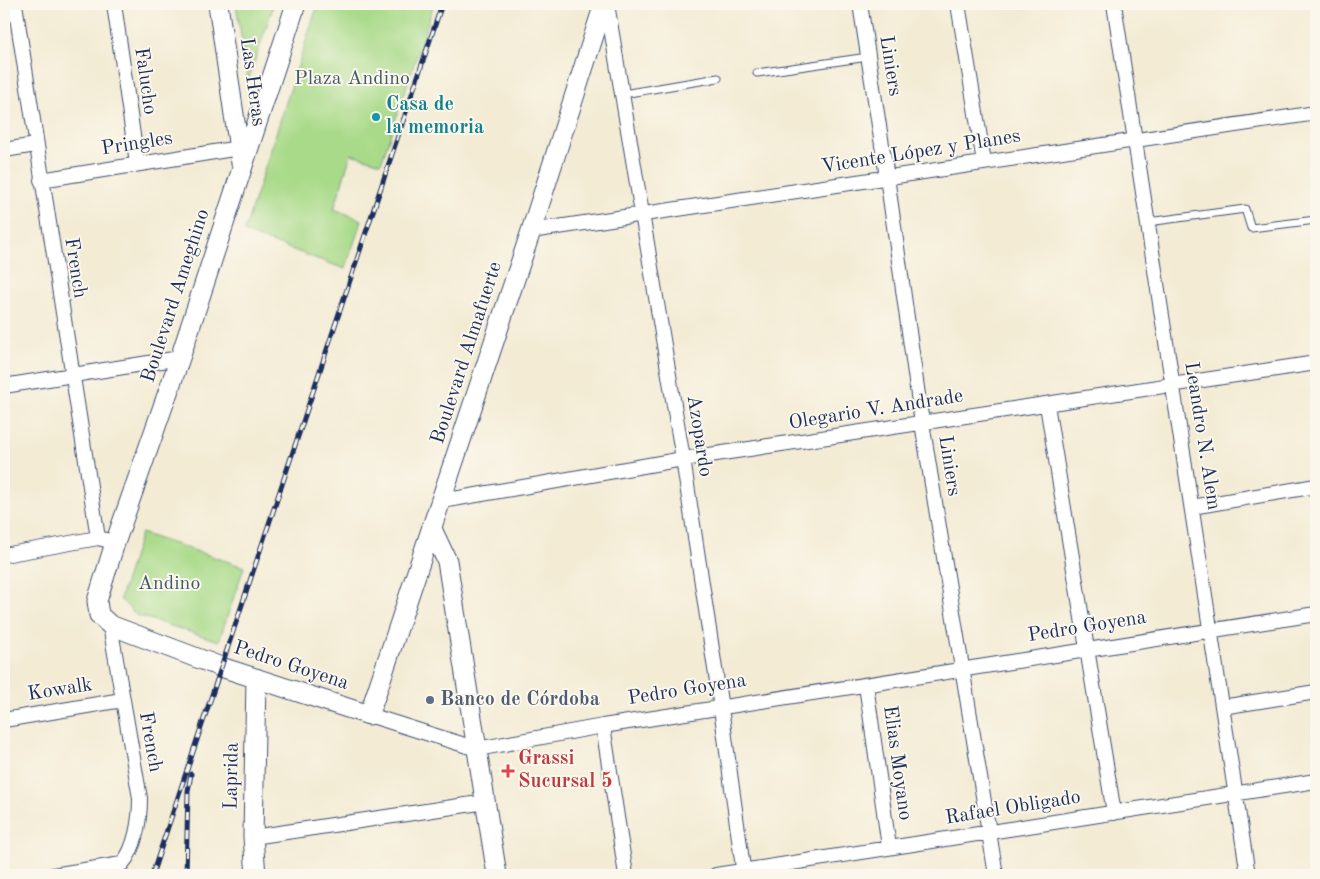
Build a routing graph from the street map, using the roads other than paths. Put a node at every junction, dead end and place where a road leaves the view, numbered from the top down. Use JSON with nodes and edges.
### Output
{"nodes":[{"id":1,"x":15,"y":4,"type":"edge"},
{"id":2,"x":114,"y":4,"type":"edge"},
{"id":3,"x":218,"y":4,"type":"edge"},
{"id":4,"x":296,"y":4,"type":"edge"},
{"id":5,"x":605,"y":4,"type":"edge"},
{"id":6,"x":860,"y":4,"type":"edge"},
{"id":7,"x":958,"y":4,"type":"edge"},
{"id":8,"x":1114,"y":4,"type":"edge"},
{"id":9,"x":868,"y":58,"type":"junction"},
{"id":10,"x":757,"y":73,"type":"dead end"},
{"id":11,"x":718,"y":78,"type":"dead end"},
{"id":12,"x":623,"y":94,"type":"junction"},
{"id":13,"x":1316,"y":113,"type":"edge"},
{"id":14,"x":1135,"y":140,"type":"junction"},
{"id":15,"x":36,"y":145,"type":"junction"},
{"id":16,"x":4,"y":150,"type":"edge"},
{"id":17,"x":240,"y":157,"type":"junction"},
{"id":18,"x":984,"y":162,"type":"junction"},
{"id":19,"x":137,"y":163,"type":"junction"},
{"id":20,"x":887,"y":177,"type":"junction"},
{"id":21,"x":42,"y":180,"type":"junction"},
{"id":22,"x":644,"y":214,"type":"junction"},
{"id":23,"x":1316,"y":220,"type":"edge"},
{"id":24,"x":1148,"y":222,"type":"junction"},
{"id":25,"x":531,"y":231,"type":"junction"},
{"id":26,"x":180,"y":358,"type":"junction"},
{"id":27,"x":1316,"y":363,"type":"edge"},
{"id":28,"x":72,"y":376,"type":"junction"},
{"id":29,"x":1174,"y":384,"type":"junction"},
{"id":30,"x":4,"y":386,"type":"edge"},
{"id":31,"x":1047,"y":405,"type":"junction"},
{"id":32,"x":922,"y":422,"type":"junction"},
{"id":33,"x":682,"y":459,"type":"junction"},
{"id":34,"x":1316,"y":486,"type":"edge"},
{"id":35,"x":442,"y":501,"type":"junction"},
{"id":36,"x":1192,"y":507,"type":"junction"},
{"id":37,"x":432,"y":529,"type":"junction"},
{"id":38,"x":106,"y":540,"type":"junction"},
{"id":39,"x":4,"y":555,"type":"edge"},
{"id":40,"x":1316,"y":614,"type":"edge"},
{"id":41,"x":110,"y":625,"type":"junction"},
{"id":42,"x":1210,"y":631,"type":"junction"},
{"id":43,"x":1088,"y":650,"type":"junction"},
{"id":44,"x":962,"y":670,"type":"junction"},
{"id":45,"x":256,"y":678,"type":"junction"},
{"id":46,"x":866,"y":685,"type":"junction"},
{"id":47,"x":1316,"y":692,"type":"edge"},
{"id":48,"x":122,"y":700,"type":"junction"},
{"id":49,"x":1222,"y":707,"type":"junction"},
{"id":50,"x":721,"y":708,"type":"junction"},
{"id":51,"x":369,"y":715,"type":"junction"},
{"id":52,"x":4,"y":720,"type":"edge"},
{"id":53,"x":603,"y":726,"type":"junction"},
{"id":54,"x":476,"y":749,"type":"junction"},
{"id":55,"x":1316,"y":781,"type":"edge"},
{"id":56,"x":1235,"y":794,"type":"junction"},
{"id":57,"x":486,"y":802,"type":"junction"},
{"id":58,"x":1114,"y":813,"type":"junction"},
{"id":59,"x":989,"y":832,"type":"junction"},
{"id":60,"x":253,"y":837,"type":"junction"},
{"id":61,"x":889,"y":847,"type":"junction"},
{"id":62,"x":744,"y":873,"type":"edge"},
{"id":63,"x":53,"y":875,"type":"edge"},
{"id":64,"x":256,"y":875,"type":"edge"},
{"id":65,"x":497,"y":875,"type":"edge"},
{"id":66,"x":626,"y":875,"type":"edge"},
{"id":67,"x":716,"y":875,"type":"edge"},
{"id":68,"x":996,"y":875,"type":"edge"},
{"id":69,"x":1248,"y":875,"type":"edge"}],
"edges":[{"from":1,"to":15,"type":"street","name":"French"},
{"from":2,"to":19,"type":"street","name":"Falucho"},
{"from":3,"to":17,"type":"main road","name":"Las Heras"},
{"from":4,"to":17,"type":"main road","name":"Boulevard Ameghino"},
{"from":5,"to":12,"type":"street","name":"Azopardo"},
{"from":5,"to":25,"type":"main road","name":"Boulevard Almafuerte"},
{"from":6,"to":9,"type":"street","name":"Liniers"},
{"from":7,"to":18,"type":"street"},
{"from":8,"to":14,"type":"street","name":"Leandro N. Alem"},
{"from":9,"to":10,"type":"lane"},
{"from":9,"to":20,"type":"street","name":"Liniers"},
{"from":11,"to":12,"type":"lane"},
{"from":12,"to":22,"type":"street","name":"Azopardo"},
{"from":13,"to":14,"type":"street","name":"Vicente López y Planes"},
{"from":14,"to":18,"type":"street","name":"Vicente López y Planes"},
{"from":14,"to":24,"type":"street","name":"Leandro N. Alem"},
{"from":15,"to":16,"type":"street"},
{"from":15,"to":21,"type":"street","name":"French"},
{"from":17,"to":19,"type":"street","name":"Pringles"},
{"from":17,"to":26,"type":"main road","name":"Boulevard Ameghino"},
{"from":18,"to":20,"type":"street","name":"Vicente López y Planes"},
{"from":19,"to":21,"type":"street","name":"Pringles"},
{"from":20,"to":22,"type":"street","name":"Vicente López y Planes"},
{"from":20,"to":32,"type":"street","name":"Liniers"},
{"from":21,"to":28,"type":"street","name":"French"},
{"from":22,"to":25,"type":"street","name":"Vicente López y Planes"},
{"from":22,"to":33,"type":"street","name":"Azopardo"},
{"from":23,"to":24,"type":"lane"},
{"from":24,"to":29,"type":"street","name":"Leandro N. Alem"},
{"from":25,"to":35,"type":"main road","name":"Boulevard Almafuerte"},
{"from":26,"to":28,"type":"street"},
{"from":26,"to":38,"type":"main road","name":"Boulevard Ameghino"},
{"from":27,"to":29,"type":"street","name":"Olegario V. Andrade"},
{"from":28,"to":30,"type":"street"},
{"from":28,"to":38,"type":"street","name":"French"},
{"from":29,"to":31,"type":"street","name":"Olegario V. Andrade"},
{"from":29,"to":36,"type":"street","name":"Leandro N. Alem"},
{"from":31,"to":32,"type":"street","name":"Olegario V. Andrade"},
{"from":31,"to":43,"type":"street"},
{"from":32,"to":33,"type":"street","name":"Olegario V. Andrade"},
{"from":32,"to":44,"type":"street","name":"Liniers"},
{"from":33,"to":35,"type":"street","name":"Olegario V. Andrade"},
{"from":33,"to":50,"type":"street","name":"Azopardo"},
{"from":34,"to":36,"type":"street"},
{"from":35,"to":37,"type":"main road","name":"Boulevard Almafuerte"},
{"from":36,"to":42,"type":"street","name":"Leandro N. Alem"},
{"from":37,"to":51,"type":"main road","name":"Boulevard Almafuerte"},
{"from":37,"to":54,"type":"main road"},
{"from":38,"to":39,"type":"street"},
{"from":38,"to":41,"type":"main road","name":"Boulevard Ameghino"},
{"from":40,"to":42,"type":"street","name":"Pedro Goyena"},
{"from":41,"to":45,"type":"main road","name":"Pedro Goyena"},
{"from":41,"to":48,"type":"street","name":"French"},
{"from":42,"to":43,"type":"street","name":"Pedro Goyena"},
{"from":42,"to":49,"type":"street","name":"Leandro N. Alem"},
{"from":43,"to":44,"type":"street","name":"Pedro Goyena"},
{"from":43,"to":58,"type":"street"},
{"from":44,"to":46,"type":"street","name":"Pedro Goyena"},
{"from":44,"to":59,"type":"street","name":"Liniers"},
{"from":45,"to":51,"type":"main road","name":"Pedro Goyena"},
{"from":45,"to":60,"type":"main road","name":"Laprida"},
{"from":46,"to":50,"type":"street","name":"Pedro Goyena"},
{"from":46,"to":61,"type":"street","name":"Elias Moyano"},
{"from":47,"to":49,"type":"street"},
{"from":48,"to":52,"type":"street","name":"Kowalk"},
{"from":48,"to":63,"type":"street","name":"French"},
{"from":49,"to":56,"type":"street","name":"Leandro N. Alem"},
{"from":50,"to":53,"type":"street","name":"Pedro Goyena"},
{"from":50,"to":62,"type":"street","name":"Azopardo"},
{"from":51,"to":54,"type":"street","name":"Pedro Goyena"},
{"from":53,"to":54,"type":"street","name":"Pedro Goyena"},
{"from":53,"to":66,"type":"street"},
{"from":54,"to":57,"type":"main road"},
{"from":55,"to":56,"type":"street","name":"Rafael Obligado"},
{"from":56,"to":58,"type":"street","name":"Rafael Obligado"},
{"from":56,"to":69,"type":"street","name":"Leandro N. Alem"},
{"from":57,"to":60,"type":"street"},
{"from":57,"to":65,"type":"main road"},
{"from":58,"to":59,"type":"street","name":"Rafael Obligado"},
{"from":59,"to":61,"type":"street","name":"Rafael Obligado"},
{"from":59,"to":68,"type":"street","name":"Liniers"},
{"from":60,"to":64,"type":"main road","name":"Laprida"},
{"from":61,"to":62,"type":"street","name":"Rafael Obligado"},
{"from":62,"to":67,"type":"street","name":"Rafael Obligado"}]}
